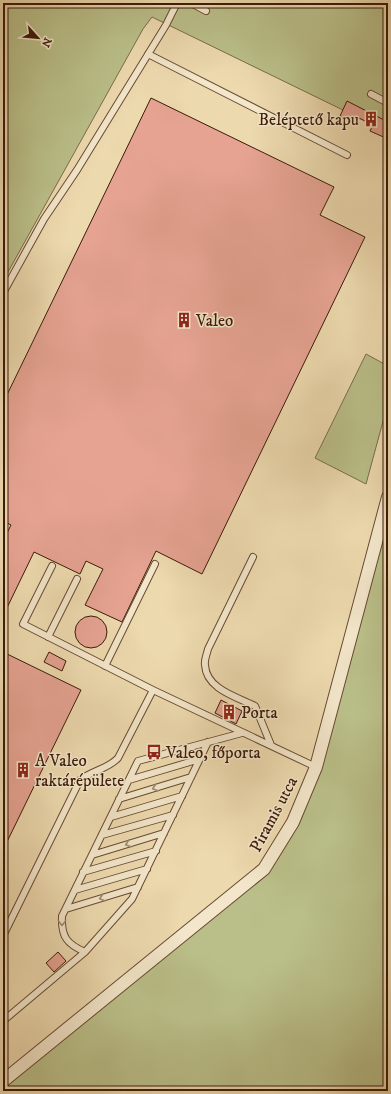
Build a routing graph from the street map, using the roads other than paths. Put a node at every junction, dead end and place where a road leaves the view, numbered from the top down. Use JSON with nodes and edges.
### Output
{"nodes":[{"id":1,"x":177,"y":3,"type":"edge"},
{"id":2,"x":191,"y":3,"type":"edge"},
{"id":3,"x":206,"y":11,"type":"dead end"},
{"id":4,"x":148,"y":54,"type":"junction"},
{"id":5,"x":371,"y":94,"type":"dead end"},
{"id":6,"x":388,"y":103,"type":"edge"},
{"id":7,"x":347,"y":155,"type":"dead end"},
{"id":8,"x":3,"y":293,"type":"edge"},
{"id":9,"x":388,"y":497,"type":"edge"},
{"id":10,"x":253,"y":557,"type":"dead end"},
{"id":11,"x":155,"y":564,"type":"dead end"},
{"id":12,"x":52,"y":566,"type":"dead end"},
{"id":13,"x":77,"y":579,"type":"dead end"},
{"id":14,"x":48,"y":637,"type":"junction"},
{"id":15,"x":105,"y":666,"type":"junction"},
{"id":16,"x":153,"y":690,"type":"junction"},
{"id":17,"x":242,"y":733,"type":"junction"},
{"id":18,"x":208,"y":742,"type":"junction"},
{"id":19,"x":272,"y":745,"type":"junction"},
{"id":20,"x":200,"y":759,"type":"junction"},
{"id":21,"x":316,"y":767,"type":"junction"},
{"id":22,"x":191,"y":777,"type":"junction"},
{"id":23,"x":129,"y":780,"type":"junction"},
{"id":24,"x":182,"y":796,"type":"junction"},
{"id":25,"x":119,"y":799,"type":"junction"},
{"id":26,"x":173,"y":815,"type":"junction"},
{"id":27,"x":110,"y":816,"type":"junction"},
{"id":28,"x":164,"y":833,"type":"junction"},
{"id":29,"x":102,"y":835,"type":"junction"},
{"id":30,"x":156,"y":851,"type":"junction"},
{"id":31,"x":92,"y":855,"type":"junction"},
{"id":32,"x":147,"y":869,"type":"junction"},
{"id":33,"x":83,"y":872,"type":"junction"},
{"id":34,"x":138,"y":887,"type":"junction"},
{"id":35,"x":75,"y":890,"type":"junction"},
{"id":36,"x":66,"y":909,"type":"junction"},
{"id":37,"x":3,"y":936,"type":"edge"},
{"id":38,"x":85,"y":952,"type":"junction"},
{"id":39,"x":3,"y":1021,"type":"edge"},
{"id":40,"x":3,"y":1081,"type":"edge"}],
"edges":[{"from":1,"to":4,"type":"lane"},
{"from":2,"to":3,"type":"lane"},
{"from":4,"to":7,"type":"lane"},
{"from":4,"to":8,"type":"lane"},
{"from":5,"to":6,"type":"lane"},
{"from":9,"to":21,"type":"street","name":"Piramis utca"},
{"from":10,"to":19,"type":"lane"},
{"from":11,"to":15,"type":"lane"},
{"from":12,"to":14,"type":"lane"},
{"from":13,"to":14,"type":"lane"},
{"from":14,"to":15,"type":"lane"},
{"from":15,"to":16,"type":"lane"},
{"from":16,"to":17,"type":"lane"},
{"from":16,"to":37,"type":"lane"},
{"from":17,"to":18,"type":"lane"},
{"from":17,"to":19,"type":"lane"},
{"from":18,"to":20,"type":"lane"},
{"from":18,"to":23,"type":"lane"},
{"from":19,"to":21,"type":"lane"},
{"from":20,"to":22,"type":"lane"},
{"from":20,"to":23,"type":"lane"},
{"from":21,"to":40,"type":"street","name":"Piramis utca"},
{"from":22,"to":24,"type":"lane"},
{"from":22,"to":25,"type":"lane","one_way":true},
{"from":23,"to":25,"type":"lane"},
{"from":24,"to":26,"type":"lane"},
{"from":24,"to":27,"type":"lane"},
{"from":25,"to":27,"type":"lane"},
{"from":26,"to":28,"type":"lane"},
{"from":26,"to":29,"type":"lane"},
{"from":27,"to":29,"type":"lane"},
{"from":28,"to":30,"type":"lane"},
{"from":28,"to":31,"type":"lane","one_way":true},
{"from":29,"to":31,"type":"lane"},
{"from":30,"to":32,"type":"lane"},
{"from":30,"to":33,"type":"lane"},
{"from":31,"to":33,"type":"lane"},
{"from":32,"to":34,"type":"lane"},
{"from":32,"to":35,"type":"lane"},
{"from":33,"to":35,"type":"lane"},
{"from":34,"to":36,"type":"lane","one_way":true},
{"from":34,"to":38,"type":"lane"},
{"from":35,"to":36,"type":"lane"},
{"from":36,"to":38,"type":"lane","one_way":true},
{"from":38,"to":39,"type":"lane"}]}
